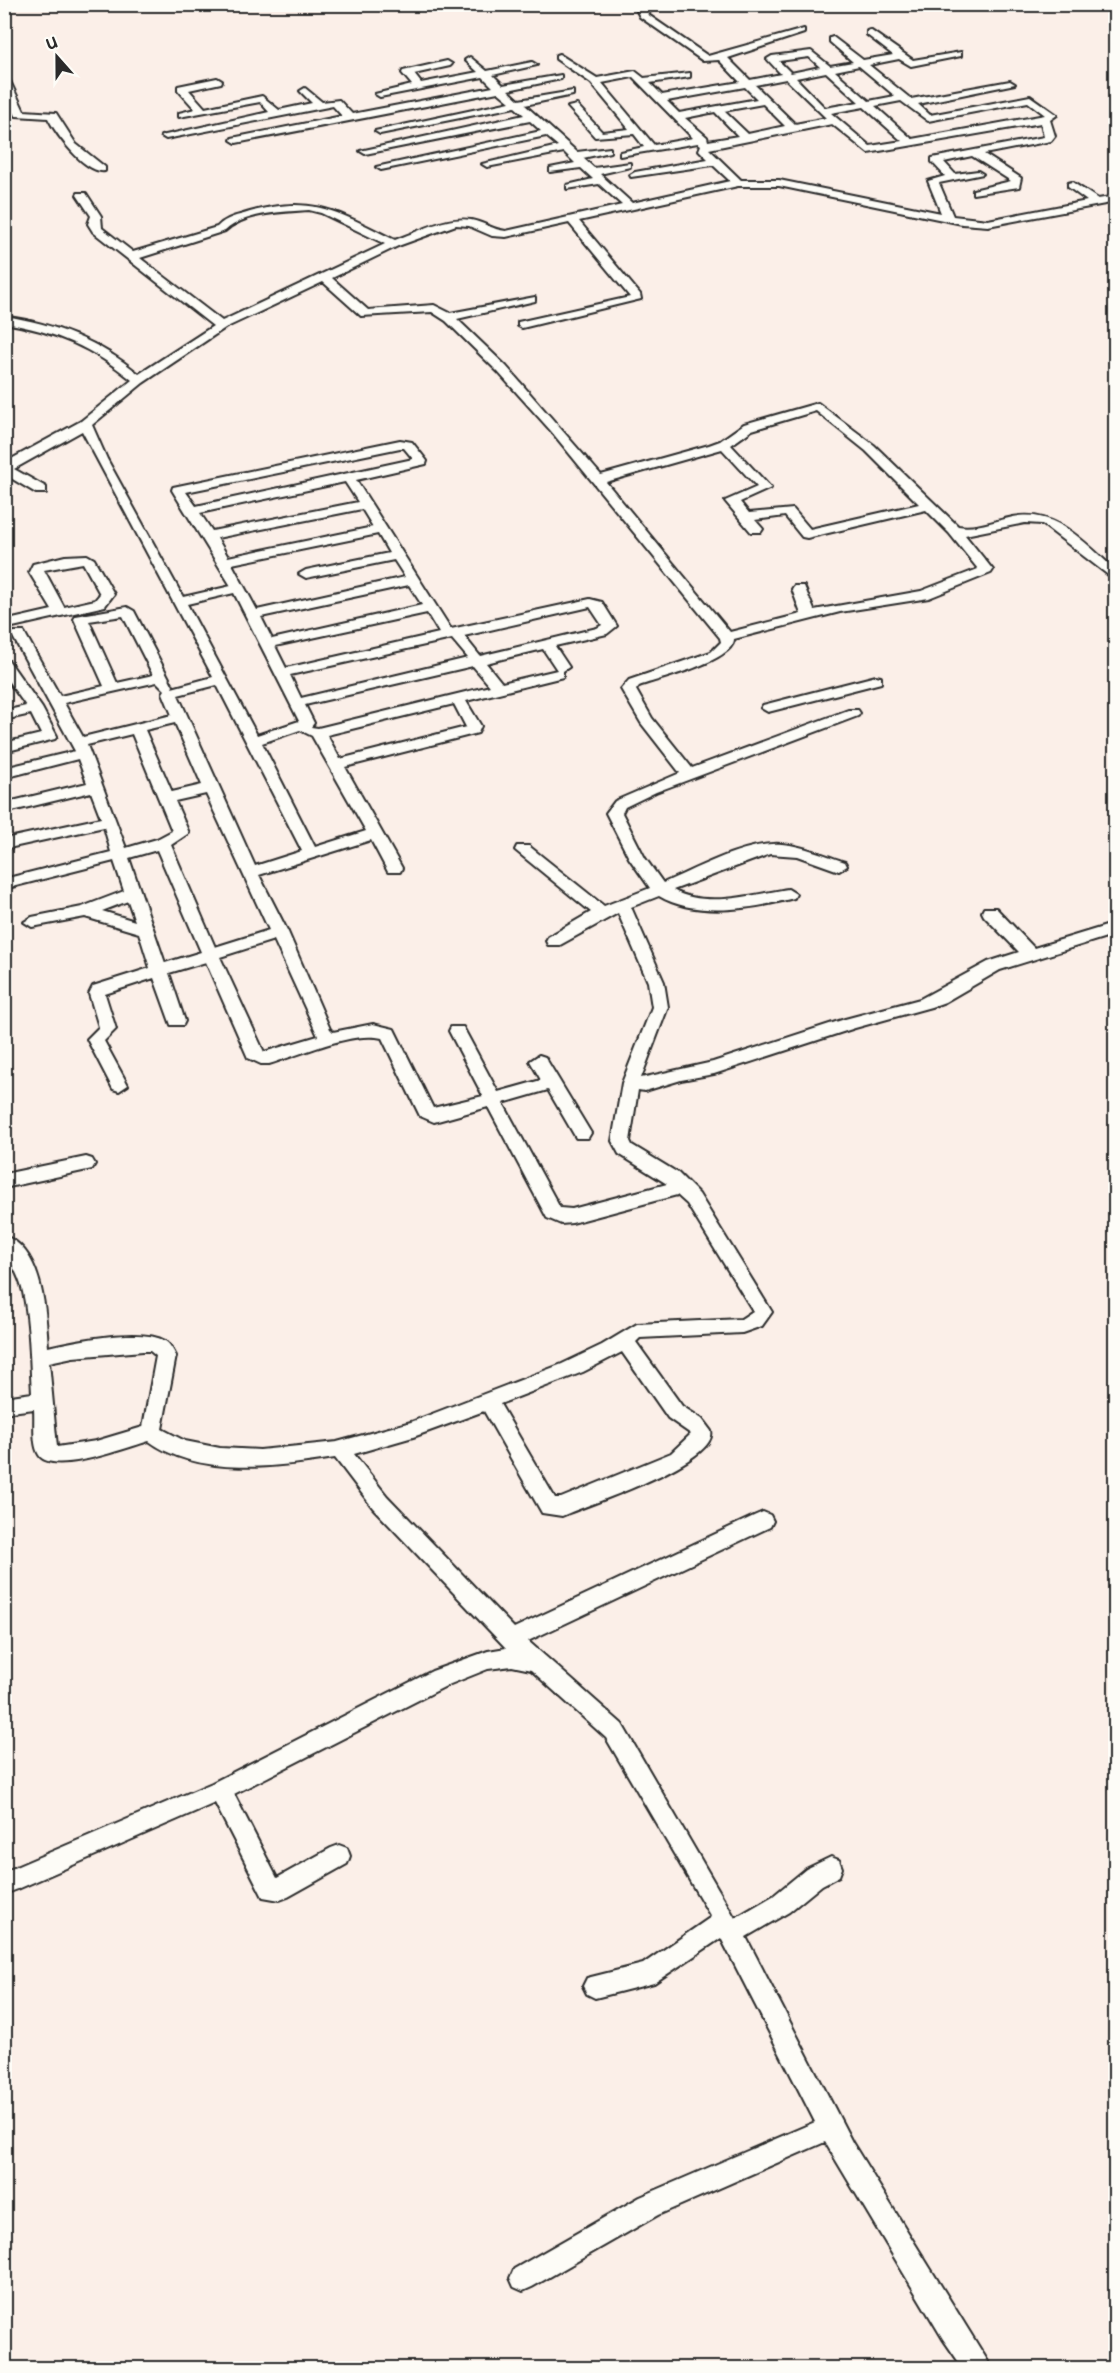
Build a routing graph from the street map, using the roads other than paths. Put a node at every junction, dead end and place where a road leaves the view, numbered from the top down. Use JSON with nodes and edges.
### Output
{"nodes":[{"id":1,"x":656,"y":4,"type":"edge"},
{"id":2,"x":801,"y":31,"type":"dead end"},
{"id":3,"x":870,"y":33,"type":"dead end"},
{"id":4,"x":833,"y":40,"type":"dead end"},
{"id":5,"x":763,"y":44,"type":"junction"},
{"id":6,"x":958,"y":54,"type":"dead end"},
{"id":7,"x":787,"y":56,"type":"junction"},
{"id":8,"x":901,"y":56,"type":"junction"},
{"id":9,"x":559,"y":57,"type":"dead end"},
{"id":10,"x":721,"y":57,"type":"junction"},
{"id":11,"x":470,"y":60,"type":"dead end"},
{"id":12,"x":447,"y":64,"type":"dead end"},
{"id":13,"x":862,"y":64,"type":"junction"},
{"id":14,"x":828,"y":69,"type":"junction"},
{"id":15,"x":485,"y":74,"type":"junction"},
{"id":16,"x":686,"y":75,"type":"dead end"},
{"id":17,"x":789,"y":76,"type":"junction"},
{"id":18,"x":557,"y":77,"type":"dead end"},
{"id":19,"x":4,"y":79,"type":"edge"},
{"id":20,"x":543,"y":80,"type":"junction"},
{"id":21,"x":595,"y":81,"type":"junction"},
{"id":22,"x":642,"y":81,"type":"junction"},
{"id":23,"x":750,"y":84,"type":"junction"},
{"id":24,"x":1010,"y":84,"type":"dead end"},
{"id":25,"x":419,"y":87,"type":"junction"},
{"id":26,"x":501,"y":88,"type":"junction"},
{"id":27,"x":225,"y":89,"type":"junction"},
{"id":28,"x":305,"y":91,"type":"dead end"},
{"id":29,"x":569,"y":93,"type":"dead end"},
{"id":30,"x":380,"y":94,"type":"dead end"},
{"id":31,"x":659,"y":99,"type":"junction"},
{"id":32,"x":766,"y":100,"type":"junction"},
{"id":33,"x":905,"y":100,"type":"junction"},
{"id":34,"x":517,"y":103,"type":"junction"},
{"id":35,"x":320,"y":105,"type":"junction"},
{"id":36,"x":866,"y":105,"type":"junction"},
{"id":37,"x":573,"y":107,"type":"dead end"},
{"id":38,"x":716,"y":108,"type":"junction"},
{"id":39,"x":202,"y":111,"type":"junction"},
{"id":40,"x":823,"y":111,"type":"junction"},
{"id":41,"x":276,"y":114,"type":"junction"},
{"id":42,"x":183,"y":115,"type":"dead end"},
{"id":43,"x":677,"y":116,"type":"junction"},
{"id":44,"x":532,"y":117,"type":"junction"},
{"id":45,"x":350,"y":118,"type":"junction"},
{"id":46,"x":928,"y":118,"type":"junction"},
{"id":47,"x":1045,"y":119,"type":"junction"},
{"id":48,"x":834,"y":120,"type":"junction"},
{"id":49,"x":793,"y":128,"type":"junction"},
{"id":50,"x":381,"y":130,"type":"dead end"},
{"id":51,"x":637,"y":131,"type":"junction"},
{"id":52,"x":549,"y":132,"type":"junction"},
{"id":53,"x":166,"y":136,"type":"dead end"},
{"id":54,"x":949,"y":136,"type":"junction"},
{"id":55,"x":745,"y":137,"type":"junction"},
{"id":56,"x":237,"y":140,"type":"dead end"},
{"id":57,"x":704,"y":142,"type":"junction"},
{"id":58,"x":911,"y":142,"type":"junction"},
{"id":59,"x":651,"y":149,"type":"junction"},
{"id":60,"x":606,"y":150,"type":"dead end"},
{"id":61,"x":570,"y":152,"type":"junction"},
{"id":62,"x":973,"y":152,"type":"junction"},
{"id":63,"x":936,"y":160,"type":"junction"},
{"id":64,"x":716,"y":161,"type":"junction"},
{"id":65,"x":487,"y":164,"type":"dead end"},
{"id":66,"x":588,"y":168,"type":"junction"},
{"id":67,"x":101,"y":169,"type":"dead end"},
{"id":68,"x":554,"y":170,"type":"dead end"},
{"id":69,"x":978,"y":174,"type":"dead end"},
{"id":70,"x":635,"y":175,"type":"dead end"},
{"id":71,"x":952,"y":177,"type":"junction"},
{"id":72,"x":601,"y":180,"type":"junction"},
{"id":73,"x":738,"y":183,"type":"junction"},
{"id":74,"x":1072,"y":185,"type":"dead end"},
{"id":75,"x":571,"y":187,"type":"dead end"},
{"id":76,"x":976,"y":192,"type":"dead end"},
{"id":77,"x":82,"y":195,"type":"dead end"},
{"id":78,"x":1116,"y":199,"type":"edge"},
{"id":79,"x":1096,"y":203,"type":"junction"},
{"id":80,"x":629,"y":206,"type":"junction"},
{"id":81,"x":948,"y":218,"type":"junction"},
{"id":82,"x":571,"y":219,"type":"junction"},
{"id":83,"x":394,"y":244,"type":"junction"},
{"id":84,"x":133,"y":256,"type":"junction"},
{"id":85,"x":324,"y":277,"type":"junction"},
{"id":86,"x":531,"y":299,"type":"dead end"},
{"id":87,"x":448,"y":317,"type":"junction"},
{"id":88,"x":4,"y":319,"type":"edge"},
{"id":89,"x":522,"y":324,"type":"dead end"},
{"id":90,"x":221,"y":326,"type":"junction"},
{"id":91,"x":139,"y":380,"type":"junction"},
{"id":92,"x":85,"y":424,"type":"junction"},
{"id":93,"x":724,"y":444,"type":"junction"},
{"id":94,"x":5,"y":469,"type":"edge"},
{"id":95,"x":349,"y":478,"type":"junction"},
{"id":96,"x":599,"y":480,"type":"junction"},
{"id":97,"x":41,"y":490,"type":"dead end"},
{"id":98,"x":364,"y":505,"type":"junction"},
{"id":99,"x":930,"y":505,"type":"junction"},
{"id":100,"x":193,"y":510,"type":"junction"},
{"id":101,"x":745,"y":517,"type":"junction"},
{"id":102,"x":380,"y":530,"type":"junction"},
{"id":103,"x":756,"y":530,"type":"dead end"},
{"id":104,"x":954,"y":530,"type":"junction"},
{"id":105,"x":208,"y":536,"type":"junction"},
{"id":106,"x":291,"y":548,"type":"junction"},
{"id":107,"x":395,"y":556,"type":"junction"},
{"id":108,"x":223,"y":562,"type":"junction"},
{"id":109,"x":306,"y":574,"type":"junction"},
{"id":110,"x":1116,"y":577,"type":"edge"},
{"id":111,"x":411,"y":580,"type":"junction"},
{"id":112,"x":239,"y":588,"type":"junction"},
{"id":113,"x":799,"y":589,"type":"dead end"},
{"id":114,"x":321,"y":600,"type":"junction"},
{"id":115,"x":180,"y":602,"type":"junction"},
{"id":116,"x":429,"y":608,"type":"junction"},
{"id":117,"x":60,"y":612,"type":"junction"},
{"id":118,"x":252,"y":615,"type":"junction"},
{"id":119,"x":809,"y":617,"type":"junction"},
{"id":120,"x":4,"y":625,"type":"edge"},
{"id":121,"x":451,"y":633,"type":"junction"},
{"id":122,"x":19,"y":634,"type":"dead end"},
{"id":123,"x":727,"y":637,"type":"junction"},
{"id":124,"x":266,"y":644,"type":"junction"},
{"id":125,"x":546,"y":644,"type":"junction"},
{"id":126,"x":475,"y":661,"type":"junction"},
{"id":127,"x":4,"y":664,"type":"edge"},
{"id":128,"x":280,"y":673,"type":"junction"},
{"id":129,"x":161,"y":677,"type":"junction"},
{"id":130,"x":221,"y":679,"type":"junction"},
{"id":131,"x":876,"y":680,"type":"dead end"},
{"id":132,"x":10,"y":681,"type":"edge"},
{"id":133,"x":112,"y":688,"type":"junction"},
{"id":134,"x":499,"y":689,"type":"junction"},
{"id":135,"x":170,"y":693,"type":"junction"},
{"id":136,"x":810,"y":698,"type":"junction"},
{"id":137,"x":458,"y":699,"type":"junction"},
{"id":138,"x":56,"y":701,"type":"junction"},
{"id":139,"x":297,"y":703,"type":"junction"},
{"id":140,"x":35,"y":708,"type":"junction"},
{"id":141,"x":768,"y":708,"type":"dead end"},
{"id":142,"x":853,"y":713,"type":"dead end"},
{"id":143,"x":4,"y":716,"type":"edge"},
{"id":144,"x":180,"y":717,"type":"junction"},
{"id":145,"x":829,"y":721,"type":"junction"},
{"id":146,"x":300,"y":727,"type":"junction"},
{"id":147,"x":137,"y":728,"type":"junction"},
{"id":148,"x":318,"y":733,"type":"junction"},
{"id":149,"x":254,"y":741,"type":"junction"},
{"id":150,"x":4,"y":748,"type":"edge"},
{"id":151,"x":81,"y":748,"type":"junction"},
{"id":152,"x":336,"y":765,"type":"junction"},
{"id":153,"x":4,"y":773,"type":"edge"},
{"id":154,"x":688,"y":775,"type":"junction"},
{"id":155,"x":96,"y":786,"type":"junction"},
{"id":156,"x":210,"y":788,"type":"junction"},
{"id":157,"x":168,"y":798,"type":"junction"},
{"id":158,"x":4,"y":808,"type":"edge"},
{"id":159,"x":110,"y":821,"type":"junction"},
{"id":160,"x":374,"y":834,"type":"junction"},
{"id":161,"x":162,"y":843,"type":"junction"},
{"id":162,"x":4,"y":844,"type":"edge"},
{"id":163,"x":523,"y":850,"type":"dead end"},
{"id":164,"x":310,"y":852,"type":"junction"},
{"id":165,"x":120,"y":855,"type":"junction"},
{"id":166,"x":839,"y":866,"type":"dead end"},
{"id":167,"x":394,"y":868,"type":"dead end"},
{"id":168,"x":252,"y":872,"type":"junction"},
{"id":169,"x":4,"y":884,"type":"edge"},
{"id":170,"x":661,"y":891,"type":"junction"},
{"id":171,"x":132,"y":894,"type":"junction"},
{"id":172,"x":788,"y":894,"type":"dead end"},
{"id":173,"x":622,"y":906,"type":"junction"},
{"id":174,"x":86,"y":912,"type":"junction"},
{"id":175,"x":990,"y":912,"type":"dead end"},
{"id":176,"x":602,"y":913,"type":"junction"},
{"id":177,"x":32,"y":922,"type":"dead end"},
{"id":178,"x":1116,"y":928,"type":"edge"},
{"id":179,"x":144,"y":929,"type":"junction"},
{"id":180,"x":280,"y":932,"type":"junction"},
{"id":181,"x":554,"y":941,"type":"dead end"},
{"id":182,"x":211,"y":955,"type":"junction"},
{"id":183,"x":1030,"y":955,"type":"junction"},
{"id":184,"x":159,"y":971,"type":"junction"},
{"id":185,"x":177,"y":1021,"type":"dead end"},
{"id":186,"x":457,"y":1031,"type":"dead end"},
{"id":187,"x":329,"y":1039,"type":"junction"},
{"id":188,"x":539,"y":1061,"type":"dead end"},
{"id":189,"x":551,"y":1083,"type":"junction"},
{"id":190,"x":631,"y":1083,"type":"junction"},
{"id":191,"x":119,"y":1085,"type":"dead end"},
{"id":192,"x":494,"y":1100,"type":"junction"},
{"id":193,"x":582,"y":1133,"type":"dead end"},
{"id":194,"x":86,"y":1164,"type":"dead end"},
{"id":195,"x":4,"y":1181,"type":"edge"},
{"id":196,"x":671,"y":1190,"type":"dead end"},
{"id":197,"x":4,"y":1243,"type":"edge"},
{"id":198,"x":625,"y":1341,"type":"junction"},
{"id":199,"x":39,"y":1357,"type":"junction"},
{"id":200,"x":41,"y":1400,"type":"junction"},
{"id":201,"x":489,"y":1402,"type":"junction"},
{"id":202,"x":4,"y":1405,"type":"edge"},
{"id":203,"x":153,"y":1432,"type":"junction"},
{"id":204,"x":339,"y":1449,"type":"junction"},
{"id":205,"x":763,"y":1521,"type":"dead end"},
{"id":206,"x":511,"y":1639,"type":"junction"},
{"id":207,"x":538,"y":1662,"type":"junction"},
{"id":208,"x":219,"y":1790,"type":"junction"},
{"id":209,"x":339,"y":1856,"type":"dead end"},
{"id":210,"x":831,"y":1868,"type":"dead end"},
{"id":211,"x":6,"y":1880,"type":"edge"},
{"id":212,"x":728,"y":1927,"type":"junction"},
{"id":213,"x":595,"y":1986,"type":"dead end"},
{"id":214,"x":831,"y":2127,"type":"junction"},
{"id":215,"x":522,"y":2278,"type":"dead end"},
{"id":216,"x":979,"y":2368,"type":"edge"}],
"edges":[{"from":1,"to":10,"type":"street"},
{"from":2,"to":5,"type":"street"},
{"from":3,"to":8,"type":"street"},
{"from":4,"to":13,"type":"street"},
{"from":5,"to":7,"type":"street"},
{"from":5,"to":10,"type":"street"},
{"from":6,"to":8,"type":"street"},
{"from":7,"to":14,"type":"street"},
{"from":7,"to":17,"type":"street"},
{"from":8,"to":13,"type":"street"},
{"from":9,"to":21,"type":"street"},
{"from":10,"to":23,"type":"street"},
{"from":11,"to":15,"type":"street"},
{"from":12,"to":25,"type":"street"},
{"from":13,"to":14,"type":"street"},
{"from":13,"to":33,"type":"street"},
{"from":14,"to":17,"type":"street"},
{"from":14,"to":36,"type":"street"},
{"from":15,"to":20,"type":"street"},
{"from":15,"to":25,"type":"street"},
{"from":15,"to":26,"type":"street"},
{"from":16,"to":22,"type":"street"},
{"from":17,"to":23,"type":"street"},
{"from":17,"to":40,"type":"street"},
{"from":18,"to":20,"type":"street"},
{"from":19,"to":67,"type":"street"},
{"from":20,"to":26,"type":"street"},
{"from":21,"to":22,"type":"street"},
{"from":21,"to":51,"type":"street"},
{"from":22,"to":31,"type":"street"},
{"from":23,"to":31,"type":"street"},
{"from":23,"to":32,"type":"street"},
{"from":24,"to":33,"type":"street"},
{"from":25,"to":30,"type":"street"},
{"from":26,"to":34,"type":"street"},
{"from":26,"to":45,"type":"street"},
{"from":27,"to":39,"type":"street"},
{"from":27,"to":39,"type":"street"},
{"from":27,"to":41,"type":"street"},
{"from":28,"to":35,"type":"street"},
{"from":29,"to":34,"type":"street"},
{"from":31,"to":43,"type":"street"},
{"from":32,"to":38,"type":"street"},
{"from":32,"to":49,"type":"street"},
{"from":33,"to":36,"type":"street"},
{"from":33,"to":46,"type":"street"},
{"from":34,"to":44,"type":"street"},
{"from":34,"to":50,"type":"street"},
{"from":35,"to":41,"type":"street"},
{"from":35,"to":45,"type":"street"},
{"from":36,"to":40,"type":"street"},
{"from":36,"to":58,"type":"street"},
{"from":37,"to":51,"type":"street"},
{"from":38,"to":43,"type":"street"},
{"from":38,"to":55,"type":"street"},
{"from":39,"to":42,"type":"street"},
{"from":40,"to":48,"type":"street"},
{"from":41,"to":53,"type":"street"},
{"from":43,"to":57,"type":"street"},
{"from":44,"to":52,"type":"street"},
{"from":44,"to":52,"type":"street"},
{"from":45,"to":56,"type":"street"},
{"from":46,"to":47,"type":"street"},
{"from":46,"to":54,"type":"street"},
{"from":47,"to":54,"type":"street"},
{"from":47,"to":62,"type":"street"},
{"from":48,"to":49,"type":"street"},
{"from":48,"to":58,"type":"street"},
{"from":49,"to":55,"type":"street"},
{"from":51,"to":59,"type":"street"},
{"from":52,"to":61,"type":"street"},
{"from":54,"to":58,"type":"street"},
{"from":55,"to":57,"type":"street"},
{"from":57,"to":59,"type":"street"},
{"from":57,"to":64,"type":"street"},
{"from":58,"to":63,"type":"street"},
{"from":59,"to":66,"type":"street"},
{"from":60,"to":61,"type":"street"},
{"from":61,"to":65,"type":"street"},
{"from":61,"to":66,"type":"street"},
{"from":62,"to":63,"type":"street"},
{"from":62,"to":76,"type":"street"},
{"from":63,"to":71,"type":"street"},
{"from":64,"to":70,"type":"street"},
{"from":64,"to":73,"type":"street"},
{"from":66,"to":68,"type":"street"},
{"from":66,"to":72,"type":"street"},
{"from":69,"to":71,"type":"street"},
{"from":71,"to":81,"type":"street"},
{"from":72,"to":75,"type":"street"},
{"from":72,"to":80,"type":"street"},
{"from":73,"to":80,"type":"street"},
{"from":73,"to":81,"type":"street"},
{"from":74,"to":79,"type":"street"},
{"from":77,"to":84,"type":"street"},
{"from":78,"to":79,"type":"street"},
{"from":79,"to":81,"type":"street"},
{"from":80,"to":82,"type":"street"},
{"from":82,"to":83,"type":"street"},
{"from":82,"to":89,"type":"street"},
{"from":83,"to":84,"type":"street"},
{"from":83,"to":85,"type":"street"},
{"from":84,"to":90,"type":"street"},
{"from":85,"to":87,"type":"street"},
{"from":85,"to":90,"type":"street"},
{"from":86,"to":87,"type":"street"},
{"from":87,"to":96,"type":"street"},
{"from":88,"to":91,"type":"street"},
{"from":90,"to":91,"type":"street"},
{"from":91,"to":92,"type":"street"},
{"from":92,"to":94,"type":"street"},
{"from":92,"to":115,"type":"street"},
{"from":93,"to":96,"type":"street"},
{"from":93,"to":99,"type":"street"},
{"from":93,"to":101,"type":"street"},
{"from":94,"to":97,"type":"street"},
{"from":95,"to":98,"type":"street"},
{"from":95,"to":100,"type":"street"},
{"from":95,"to":100,"type":"street"},
{"from":96,"to":123,"type":"street"},
{"from":98,"to":102,"type":"street"},
{"from":98,"to":105,"type":"street"},
{"from":99,"to":101,"type":"street"},
{"from":99,"to":104,"type":"street"},
{"from":100,"to":105,"type":"street"},
{"from":101,"to":103,"type":"street"},
{"from":102,"to":106,"type":"street"},
{"from":102,"to":107,"type":"street"},
{"from":104,"to":110,"type":"street"},
{"from":104,"to":119,"type":"street"},
{"from":105,"to":108,"type":"street"},
{"from":106,"to":108,"type":"street"},
{"from":106,"to":109,"type":"street"},
{"from":107,"to":109,"type":"street"},
{"from":107,"to":111,"type":"street"},
{"from":108,"to":112,"type":"street"},
{"from":109,"to":114,"type":"street"},
{"from":111,"to":114,"type":"street"},
{"from":111,"to":116,"type":"street"},
{"from":112,"to":115,"type":"street"},
{"from":112,"to":118,"type":"street"},
{"from":113,"to":119,"type":"street"},
{"from":114,"to":118,"type":"street"},
{"from":115,"to":130,"type":"street"},
{"from":116,"to":121,"type":"street"},
{"from":116,"to":124,"type":"street"},
{"from":117,"to":117,"type":"street"},
{"from":117,"to":120,"type":"street"},
{"from":118,"to":124,"type":"street"},
{"from":119,"to":123,"type":"street"},
{"from":121,"to":125,"type":"street"},
{"from":121,"to":126,"type":"street"},
{"from":121,"to":128,"type":"street"},
{"from":122,"to":138,"type":"street"},
{"from":123,"to":154,"type":"street"},
{"from":124,"to":128,"type":"street"},
{"from":125,"to":126,"type":"street"},
{"from":125,"to":134,"type":"street"},
{"from":126,"to":134,"type":"street"},
{"from":126,"to":139,"type":"street"},
{"from":127,"to":132,"type":"street"},
{"from":128,"to":139,"type":"street"},
{"from":129,"to":133,"type":"street"},
{"from":129,"to":133,"type":"street"},
{"from":129,"to":135,"type":"street"},
{"from":130,"to":135,"type":"street"},
{"from":130,"to":149,"type":"street"},
{"from":131,"to":136,"type":"street"},
{"from":132,"to":140,"type":"street"},
{"from":133,"to":138,"type":"street"},
{"from":134,"to":137,"type":"street"},
{"from":135,"to":144,"type":"street"},
{"from":136,"to":141,"type":"street"},
{"from":136,"to":145,"type":"street"},
{"from":137,"to":148,"type":"street"},
{"from":137,"to":152,"type":"street"},
{"from":138,"to":151,"type":"street"},
{"from":139,"to":146,"type":"street"},
{"from":140,"to":143,"type":"street"},
{"from":140,"to":150,"type":"street"},
{"from":142,"to":145,"type":"street"},
{"from":144,"to":147,"type":"street"},
{"from":144,"to":156,"type":"street"},
{"from":145,"to":154,"type":"street"},
{"from":146,"to":148,"type":"street"},
{"from":146,"to":149,"type":"street"},
{"from":147,"to":151,"type":"street"},
{"from":147,"to":157,"type":"street"},
{"from":148,"to":152,"type":"street"},
{"from":149,"to":164,"type":"street"},
{"from":151,"to":153,"type":"street"},
{"from":151,"to":155,"type":"street"},
{"from":152,"to":160,"type":"street"},
{"from":154,"to":170,"type":"street"},
{"from":155,"to":158,"type":"street"},
{"from":155,"to":159,"type":"street"},
{"from":156,"to":157,"type":"street"},
{"from":156,"to":168,"type":"street"},
{"from":157,"to":161,"type":"street"},
{"from":159,"to":162,"type":"street"},
{"from":159,"to":165,"type":"street"},
{"from":160,"to":164,"type":"street"},
{"from":160,"to":167,"type":"street"},
{"from":161,"to":165,"type":"street"},
{"from":161,"to":182,"type":"street"},
{"from":163,"to":176,"type":"street"},
{"from":164,"to":168,"type":"street"},
{"from":165,"to":169,"type":"street"},
{"from":165,"to":171,"type":"street"},
{"from":166,"to":170,"type":"street"},
{"from":168,"to":180,"type":"street"},
{"from":170,"to":172,"type":"street"},
{"from":170,"to":173,"type":"street"},
{"from":171,"to":174,"type":"street"},
{"from":171,"to":179,"type":"street"},
{"from":173,"to":176,"type":"street"},
{"from":173,"to":190,"type":"street"},
{"from":174,"to":177,"type":"street"},
{"from":174,"to":179,"type":"street"},
{"from":175,"to":183,"type":"street"},
{"from":176,"to":181,"type":"street"},
{"from":178,"to":183,"type":"street"},
{"from":179,"to":184,"type":"street"},
{"from":180,"to":182,"type":"street"},
{"from":180,"to":187,"type":"street"},
{"from":182,"to":184,"type":"street"},
{"from":182,"to":187,"type":"street"},
{"from":183,"to":190,"type":"street"},
{"from":184,"to":185,"type":"street"},
{"from":184,"to":191,"type":"street"},
{"from":186,"to":192,"type":"street"},
{"from":187,"to":192,"type":"street"},
{"from":188,"to":189,"type":"street"},
{"from":189,"to":192,"type":"street"},
{"from":189,"to":193,"type":"street"},
{"from":190,"to":198,"type":"street"},
{"from":192,"to":196,"type":"street"},
{"from":194,"to":195,"type":"street"},
{"from":197,"to":199,"type":"street"},
{"from":198,"to":201,"type":"street"},
{"from":198,"to":201,"type":"street"},
{"from":199,"to":200,"type":"street"},
{"from":199,"to":203,"type":"street"},
{"from":200,"to":202,"type":"street"},
{"from":200,"to":203,"type":"street"},
{"from":201,"to":204,"type":"street"},
{"from":203,"to":204,"type":"street"},
{"from":204,"to":206,"type":"street"},
{"from":205,"to":206,"type":"street"},
{"from":206,"to":207,"type":"street"},
{"from":207,"to":208,"type":"street"},
{"from":207,"to":212,"type":"street"},
{"from":208,"to":209,"type":"street"},
{"from":208,"to":211,"type":"street"},
{"from":210,"to":212,"type":"street"},
{"from":212,"to":213,"type":"street"},
{"from":212,"to":214,"type":"street"},
{"from":214,"to":215,"type":"street"},
{"from":214,"to":216,"type":"street"}]}
